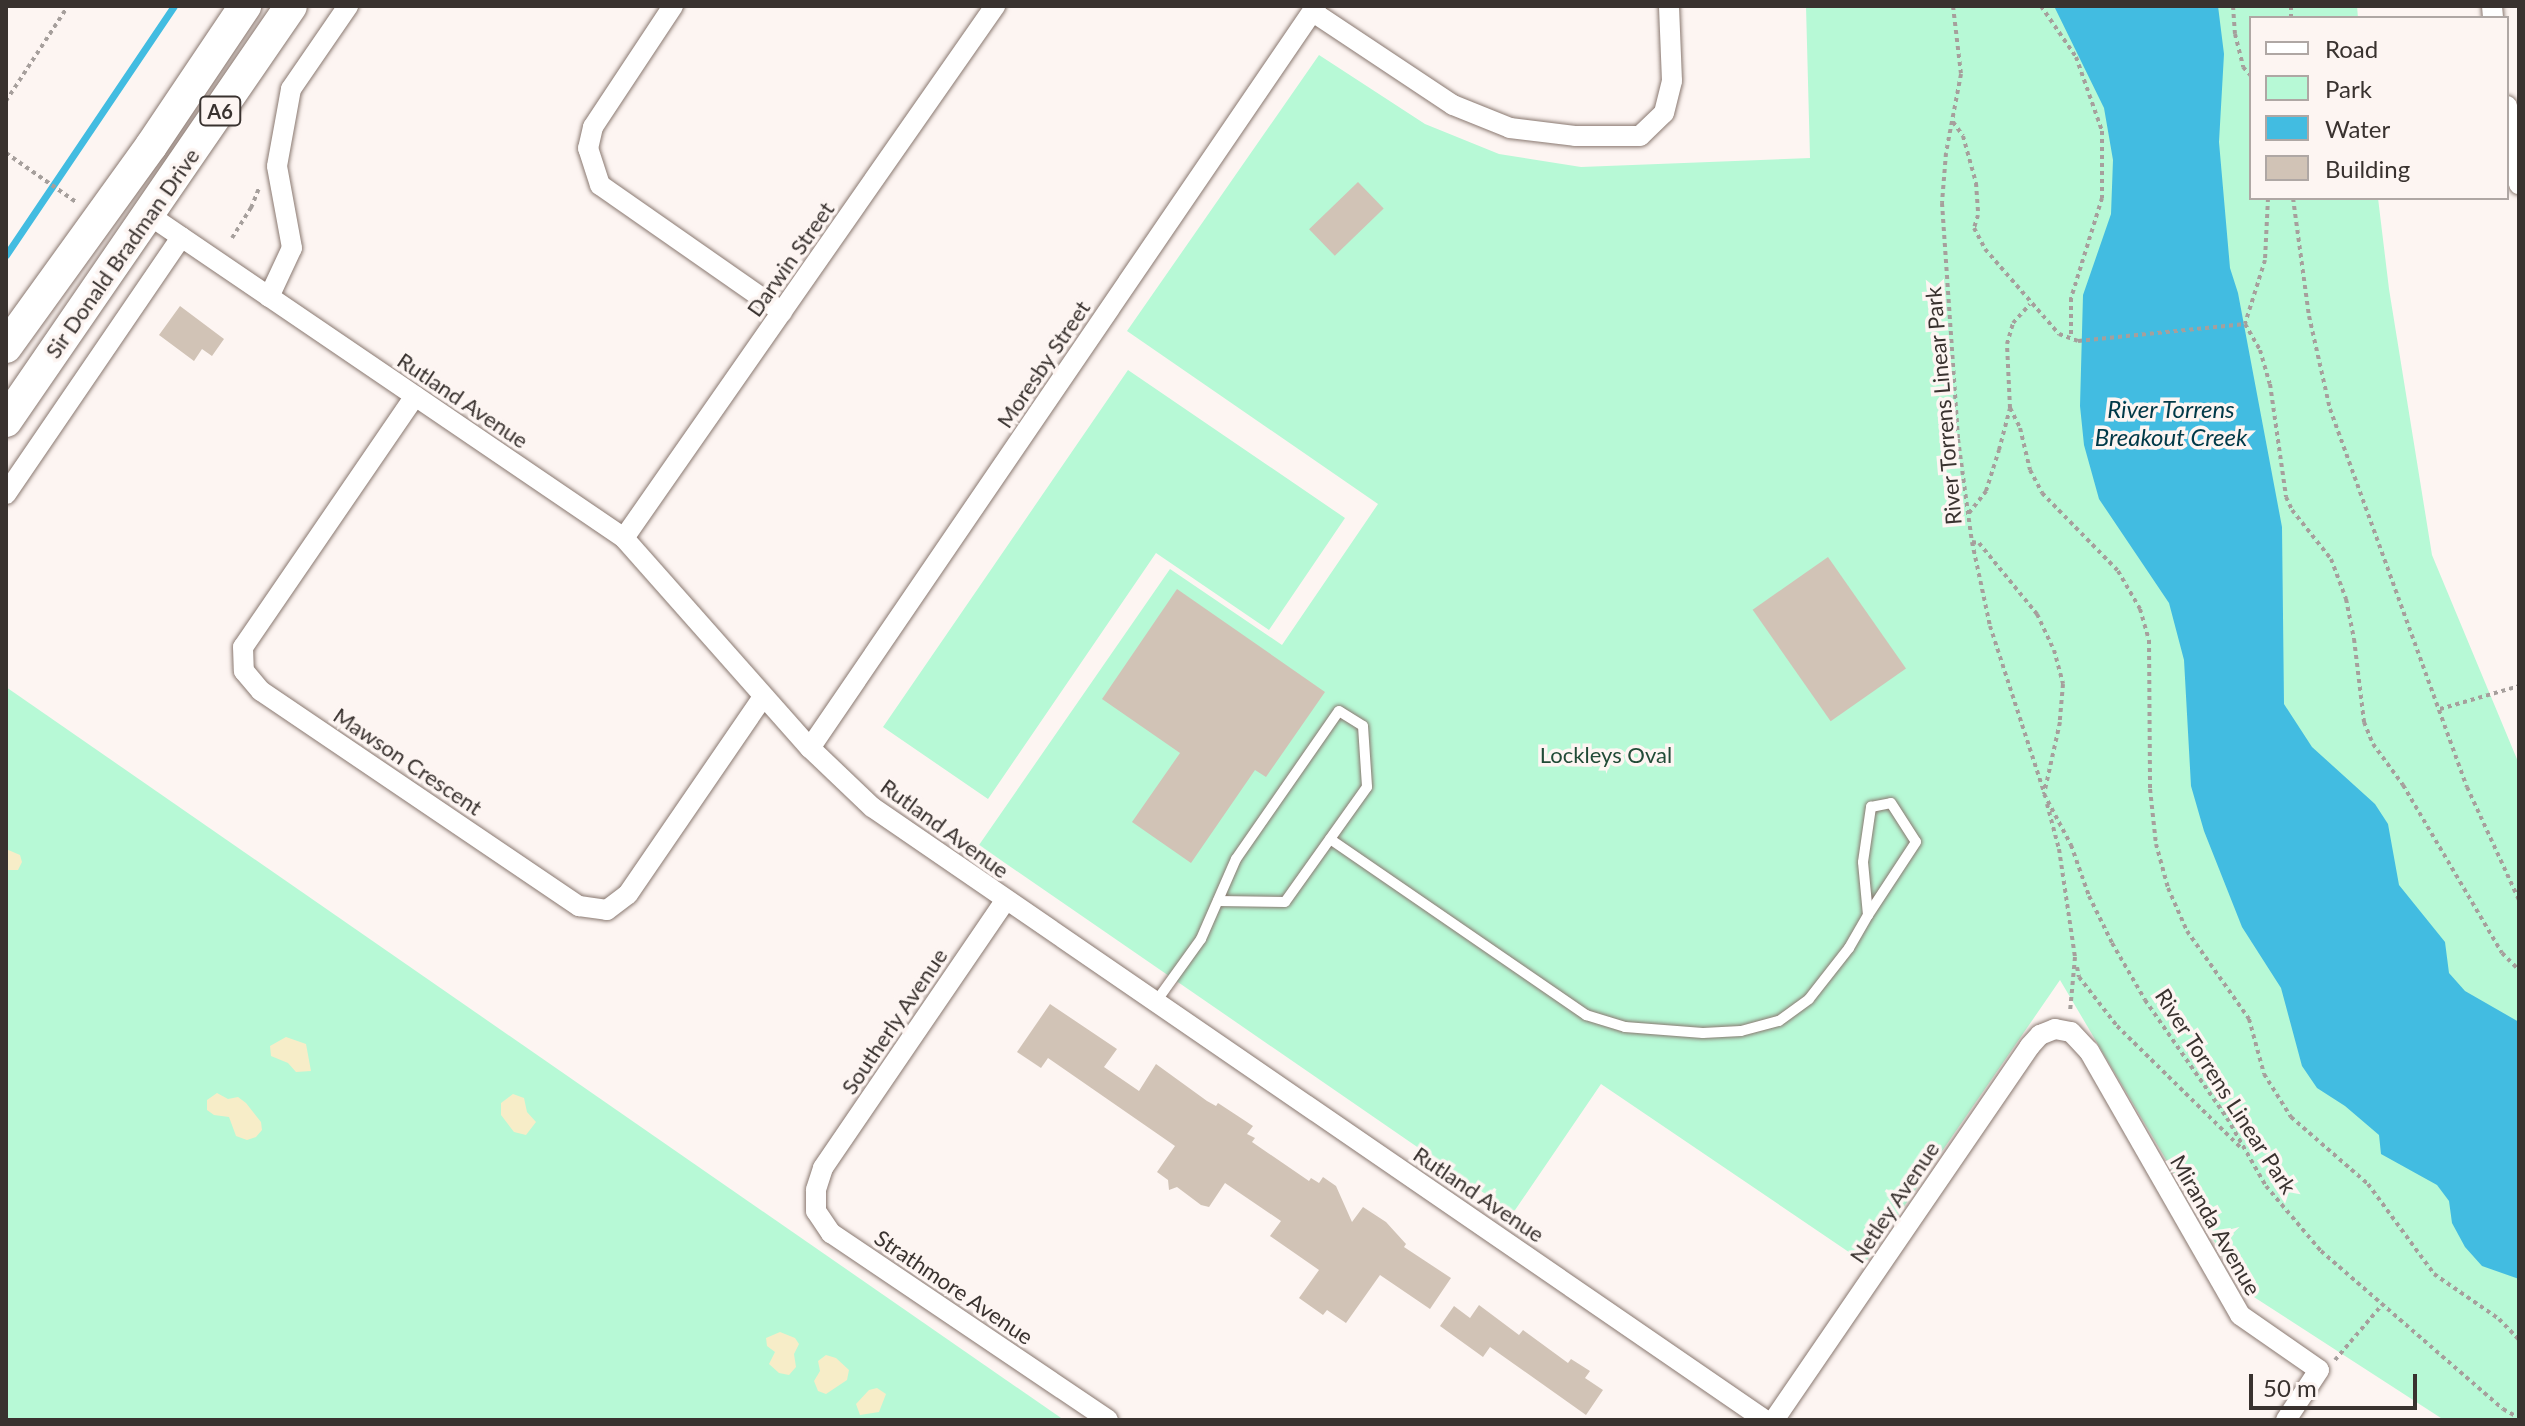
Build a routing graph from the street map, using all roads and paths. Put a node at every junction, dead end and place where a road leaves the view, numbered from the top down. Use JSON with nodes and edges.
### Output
{"nodes":[{"id":1,"x":68,"y":6,"type":"edge"},
{"id":2,"x":245,"y":6,"type":"edge"},
{"id":3,"x":291,"y":6,"type":"edge"},
{"id":4,"x":348,"y":6,"type":"edge"},
{"id":5,"x":673,"y":6,"type":"edge"},
{"id":6,"x":995,"y":6,"type":"edge"},
{"id":7,"x":1669,"y":6,"type":"edge"},
{"id":8,"x":1953,"y":6,"type":"edge"},
{"id":9,"x":2041,"y":6,"type":"edge"},
{"id":10,"x":2233,"y":6,"type":"edge"},
{"id":11,"x":1314,"y":9,"type":"edge"},
{"id":12,"x":2249,"y":74,"type":"edge"},
{"id":13,"x":6,"y":101,"type":"edge"},
{"id":14,"x":2509,"y":119,"type":"edge"},
{"id":15,"x":1953,"y":122,"type":"junction"},
{"id":16,"x":151,"y":146,"type":"junction"},
{"id":17,"x":6,"y":153,"type":"edge"},
{"id":18,"x":261,"y":182,"type":"dead end"},
{"id":19,"x":2519,"y":184,"type":"edge"},
{"id":20,"x":2268,"y":200,"type":"edge"},
{"id":21,"x":2293,"y":200,"type":"edge"},
{"id":22,"x":84,"y":211,"type":"junction"},
{"id":23,"x":149,"y":215,"type":"junction"},
{"id":24,"x":181,"y":237,"type":"junction"},
{"id":25,"x":232,"y":238,"type":"dead end"},
{"id":26,"x":269,"y":297,"type":"junction"},
{"id":27,"x":2030,"y":304,"type":"junction"},
{"id":28,"x":782,"y":312,"type":"junction"},
{"id":29,"x":2245,"y":324,"type":"junction"},
{"id":30,"x":2071,"y":337,"type":"junction"},
{"id":31,"x":6,"y":347,"type":"edge"},
{"id":32,"x":415,"y":396,"type":"junction"},
{"id":33,"x":2010,"y":408,"type":"junction"},
{"id":34,"x":6,"y":421,"type":"edge"},
{"id":35,"x":6,"y":494,"type":"edge"},
{"id":36,"x":1968,"y":514,"type":"junction"},
{"id":37,"x":624,"y":538,"type":"junction"},
{"id":38,"x":1972,"y":542,"type":"junction"},
{"id":39,"x":2519,"y":686,"type":"edge"},
{"id":40,"x":763,"y":697,"type":"junction"},
{"id":41,"x":2440,"y":709,"type":"junction"},
{"id":42,"x":810,"y":748,"type":"junction"},
{"id":43,"x":2044,"y":794,"type":"junction"},
{"id":44,"x":1330,"y":839,"type":"junction"},
{"id":45,"x":2519,"y":900,"type":"edge"},
{"id":46,"x":1005,"y":901,"type":"junction"},
{"id":47,"x":1218,"y":901,"type":"junction"},
{"id":48,"x":1868,"y":915,"type":"junction"},
{"id":49,"x":2075,"y":957,"type":"junction"},
{"id":50,"x":2519,"y":970,"type":"edge"},
{"id":51,"x":1155,"y":1003,"type":"junction"},
{"id":52,"x":2065,"y":1030,"type":"junction"},
{"id":53,"x":2248,"y":1155,"type":"junction"},
{"id":54,"x":823,"y":1168,"type":"joint"},
{"id":55,"x":2381,"y":1306,"type":"junction"},
{"id":56,"x":2519,"y":1340,"type":"edge"},
{"id":57,"x":2319,"y":1370,"type":"junction"},
{"id":58,"x":2519,"y":1418,"type":"edge"},
{"id":59,"x":1108,"y":1420,"type":"edge"},
{"id":60,"x":1765,"y":1420,"type":"edge"},
{"id":61,"x":1774,"y":1420,"type":"edge"},
{"id":62,"x":2286,"y":1420,"type":"edge"}],
"edges":[{"from":1,"to":13,"type":"path"},
{"from":2,"to":16,"type":"main road","name":"Sir Donald Bradman Drive","number":"A6"},
{"from":3,"to":23,"type":"main road","name":"Sir Donald Bradman Drive","number":"A6"},
{"from":4,"to":26,"type":"street"},
{"from":5,"to":28,"type":"street"},
{"from":6,"to":28,"type":"street","name":"Darwin Street"},
{"from":7,"to":11,"type":"street"},
{"from":8,"to":15,"type":"path","name":"River Torrens Linear Park"},
{"from":9,"to":30,"type":"path"},
{"from":10,"to":12,"type":"path"},
{"from":11,"to":42,"type":"street","name":"Moresby Street"},
{"from":14,"to":19,"type":"street"},
{"from":15,"to":27,"type":"path"},
{"from":15,"to":36,"type":"path","name":"River Torrens Linear Park"},
{"from":16,"to":22,"type":"main road","name":"Sir Donald Bradman Drive","number":"A6"},
{"from":16,"to":23,"type":"main road"},
{"from":17,"to":22,"type":"path"},
{"from":18,"to":25,"type":"path"},
{"from":20,"to":29,"type":"path"},
{"from":21,"to":41,"type":"path"},
{"from":22,"to":23,"type":"main road"},
{"from":22,"to":31,"type":"main road","name":"Sir Donald Bradman Drive","number":"A6"},
{"from":23,"to":24,"type":"street","name":"Rutland Avenue"},
{"from":23,"to":34,"type":"main road","name":"Sir Donald Bradman Drive","number":"A6"},
{"from":24,"to":26,"type":"street","name":"Rutland Avenue"},
{"from":24,"to":35,"type":"street","name":"Sir Donald Bradman Drive"},
{"from":26,"to":32,"type":"street","name":"Rutland Avenue"},
{"from":27,"to":30,"type":"path"},
{"from":27,"to":33,"type":"path"},
{"from":28,"to":37,"type":"street","name":"Darwin Street"},
{"from":29,"to":30,"type":"path"},
{"from":29,"to":50,"type":"path"},
{"from":32,"to":37,"type":"street","name":"Rutland Avenue"},
{"from":32,"to":40,"type":"street","name":"Mawson Crescent"},
{"from":33,"to":36,"type":"path"},
{"from":33,"to":56,"type":"path"},
{"from":36,"to":38,"type":"path","name":"River Torrens Linear Park"},
{"from":37,"to":40,"type":"street","name":"Rutland Avenue"},
{"from":38,"to":43,"type":"path","name":"River Torrens Linear Park"},
{"from":38,"to":43,"type":"path"},
{"from":39,"to":41,"type":"path"},
{"from":40,"to":42,"type":"street","name":"Rutland Avenue"},
{"from":41,"to":45,"type":"path"},
{"from":42,"to":46,"type":"street","name":"Rutland Avenue"},
{"from":43,"to":49,"type":"path","name":"River Torrens Linear Park"},
{"from":43,"to":53,"type":"path","name":"River Torrens Linear Park"},
{"from":44,"to":47,"type":"lane"},
{"from":44,"to":47,"type":"lane"},
{"from":44,"to":48,"type":"lane"},
{"from":46,"to":51,"type":"street","name":"Rutland Avenue"},
{"from":46,"to":54,"type":"street","name":"Southerly Avenue"},
{"from":47,"to":51,"type":"lane"},
{"from":48,"to":48,"type":"lane"},
{"from":49,"to":52,"type":"path","name":"River Torrens Linear Park"},
{"from":49,"to":53,"type":"path"},
{"from":51,"to":60,"type":"street","name":"Rutland Avenue"},
{"from":52,"to":57,"type":"street","name":"Miranda Avenue"},
{"from":52,"to":61,"type":"street","name":"Netley Avenue"},
{"from":53,"to":55,"type":"path","name":"River Torrens Linear Park"},
{"from":54,"to":59,"type":"street","name":"Strathmore Avenue"},
{"from":55,"to":57,"type":"path"},
{"from":55,"to":58,"type":"path","name":"River Torrens Linear Park"},
{"from":57,"to":62,"type":"street"}]}
